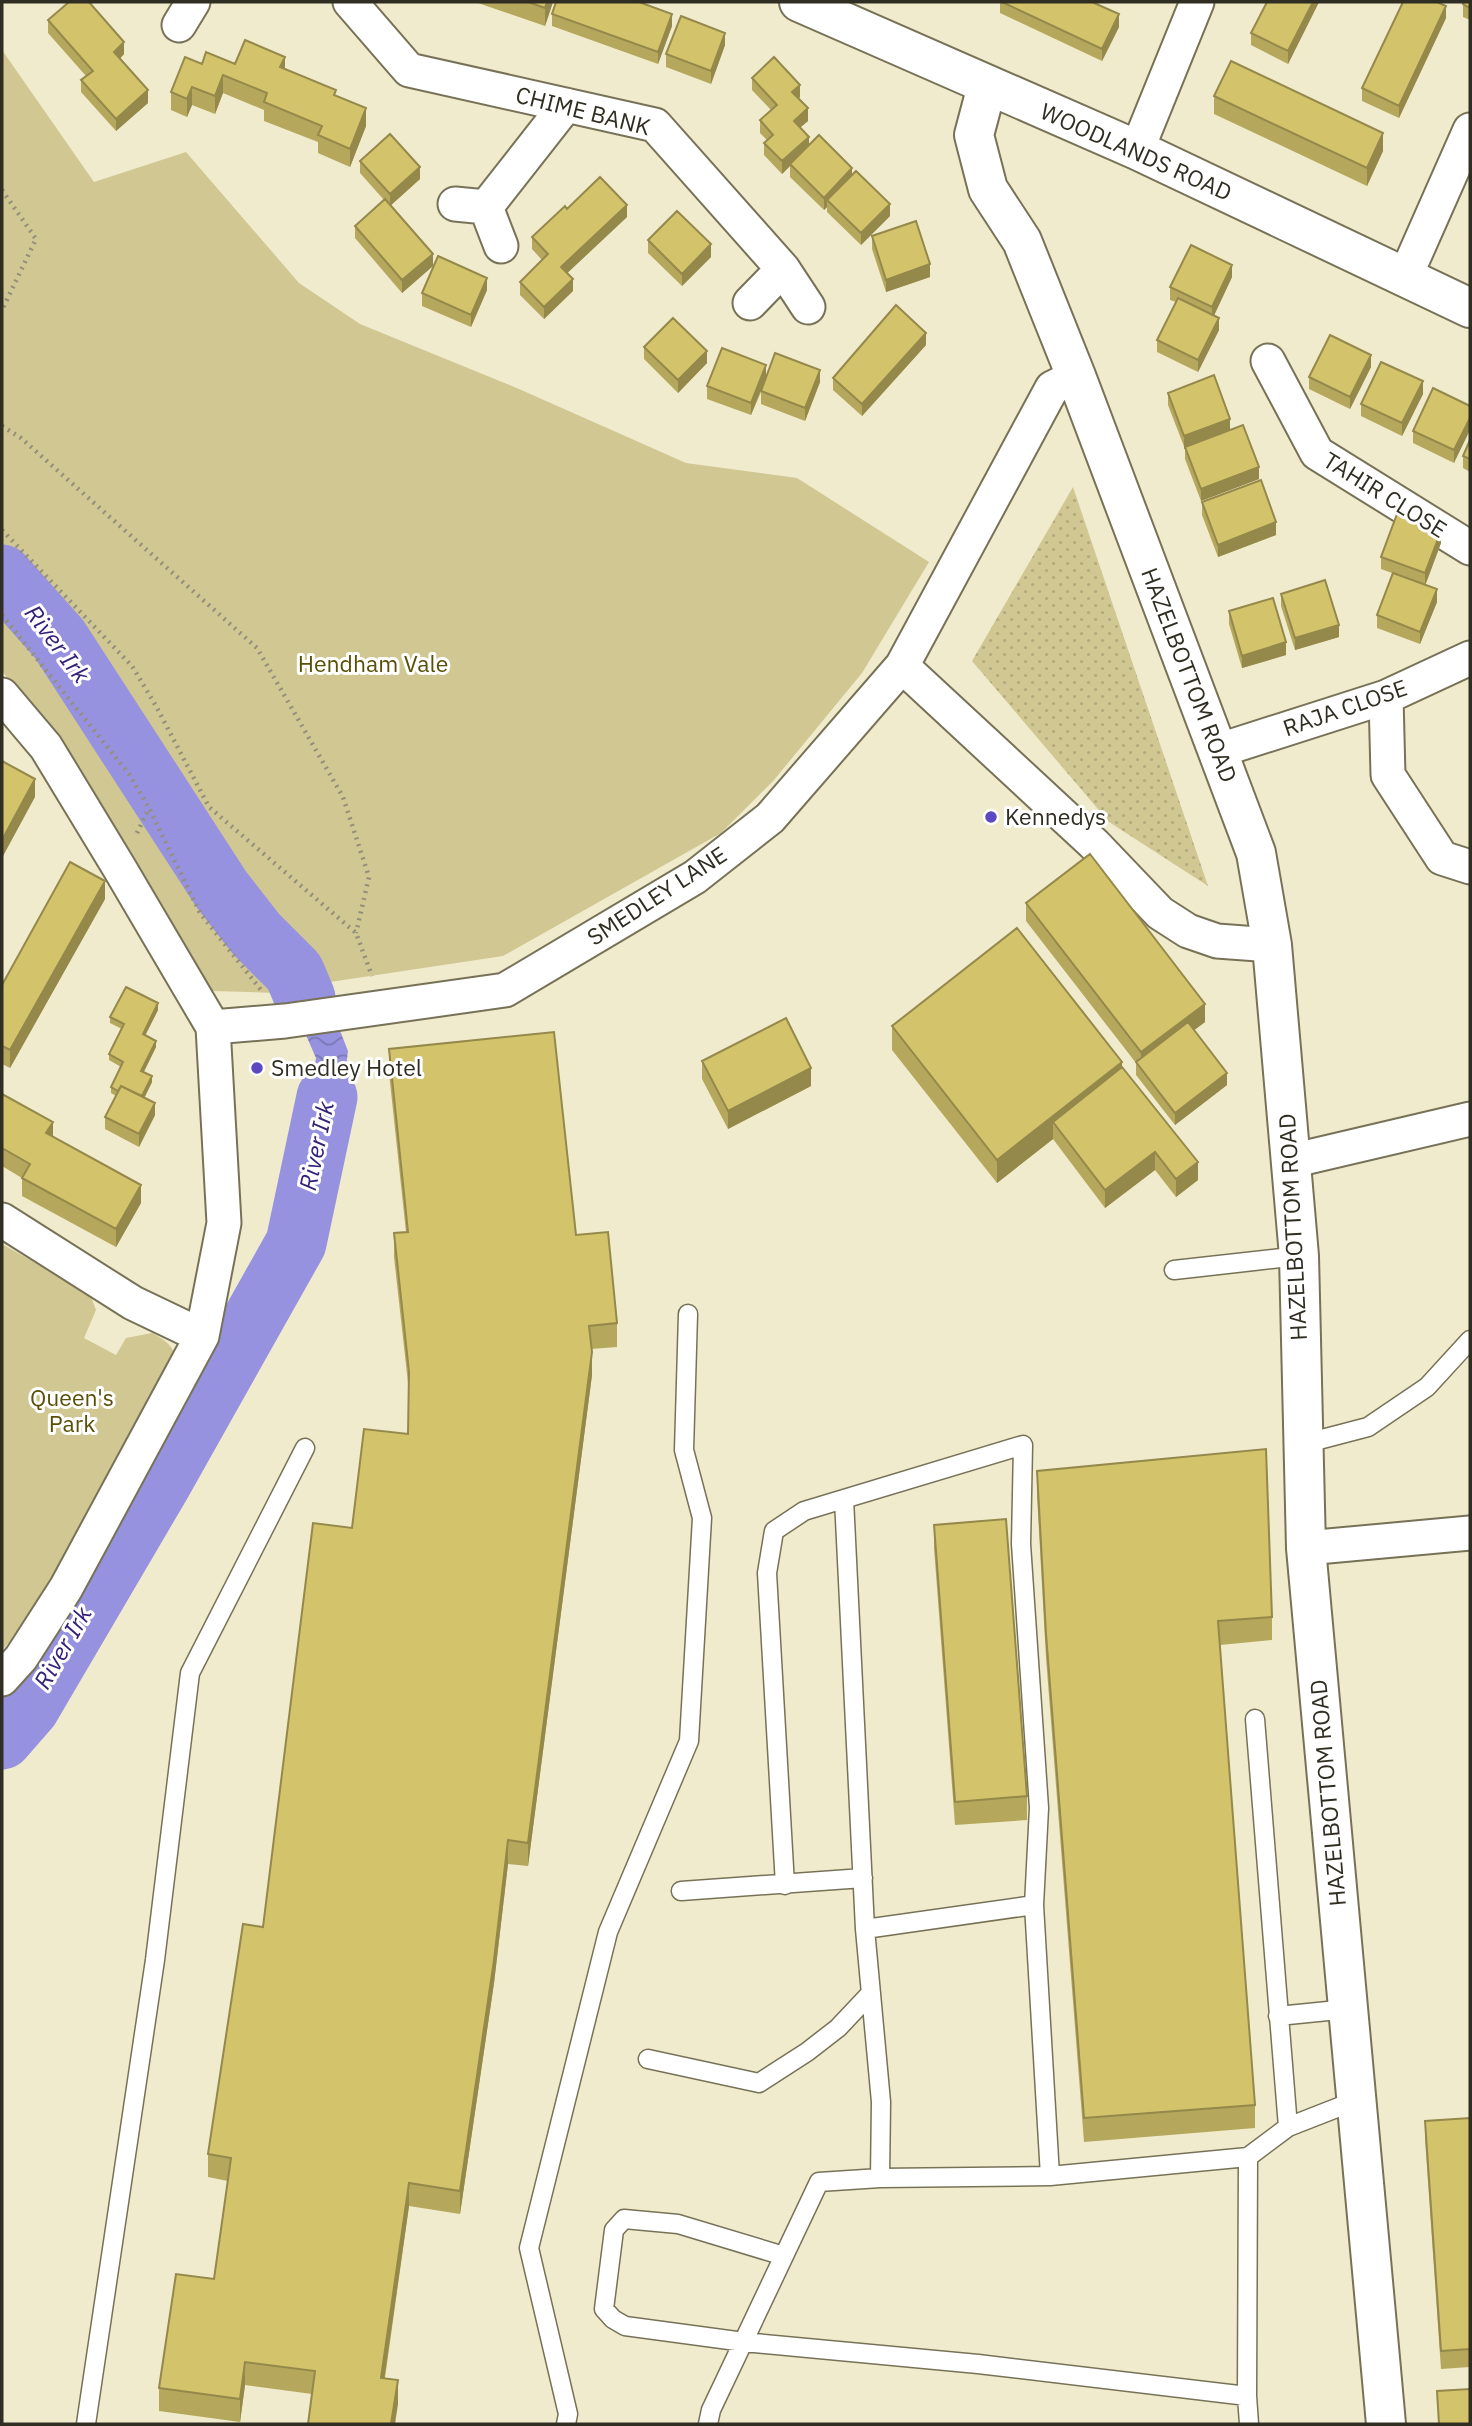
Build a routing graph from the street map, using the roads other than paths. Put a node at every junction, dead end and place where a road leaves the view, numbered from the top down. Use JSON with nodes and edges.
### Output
{"nodes":[{"id":1,"x":350,"y":2,"type":"edge"},
{"id":2,"x":799,"y":2,"type":"edge"},
{"id":3,"x":1197,"y":2,"type":"edge"},
{"id":4,"x":987,"y":86,"type":"junction"},
{"id":5,"x":566,"y":105,"type":"junction"},
{"id":6,"x":1470,"y":130,"type":"edge"},
{"id":7,"x":1137,"y":150,"type":"junction"},
{"id":8,"x":500,"y":246,"type":"dead end"},
{"id":9,"x":783,"y":269,"type":"junction"},
{"id":10,"x":1405,"y":277,"type":"junction"},
{"id":11,"x":750,"y":303,"type":"dead end"},
{"id":12,"x":808,"y":307,"type":"dead end"},
{"id":13,"x":1470,"y":308,"type":"edge"},
{"id":14,"x":1268,"y":361,"type":"dead end"},
{"id":15,"x":1076,"y":376,"type":"junction"},
{"id":16,"x":1470,"y":548,"type":"edge"},
{"id":17,"x":1470,"y":658,"type":"edge"},
{"id":18,"x":902,"y":666,"type":"junction"},
{"id":19,"x":1386,"y":697,"type":"junction"},
{"id":20,"x":3,"y":700,"type":"edge"},
{"id":21,"x":1217,"y":751,"type":"junction"},
{"id":22,"x":1470,"y":867,"type":"edge"},
{"id":23,"x":1272,"y":945,"type":"junction"},
{"id":24,"x":213,"y":1027,"type":"junction"},
{"id":25,"x":1470,"y":1119,"type":"edge"},
{"id":26,"x":1291,"y":1161,"type":"junction"},
{"id":27,"x":2,"y":1220,"type":"edge"},
{"id":28,"x":1299,"y":1256,"type":"junction"},
{"id":29,"x":1174,"y":1270,"type":"dead end"},
{"id":30,"x":688,"y":1314,"type":"dead end"},
{"id":31,"x":202,"y":1336,"type":"junction"},
{"id":32,"x":1470,"y":1340,"type":"edge"},
{"id":33,"x":1303,"y":1444,"type":"junction"},
{"id":34,"x":305,"y":1448,"type":"dead end"},
{"id":35,"x":844,"y":1499,"type":"junction"},
{"id":36,"x":1470,"y":1533,"type":"edge"},
{"id":37,"x":1306,"y":1548,"type":"junction"},
{"id":38,"x":2,"y":1679,"type":"edge"},
{"id":39,"x":1255,"y":1719,"type":"dead end"},
{"id":40,"x":863,"y":1878,"type":"junction"},
{"id":41,"x":785,"y":1885,"type":"junction"},
{"id":42,"x":681,"y":1891,"type":"dead end"},
{"id":43,"x":1034,"y":1905,"type":"junction"},
{"id":44,"x":865,"y":1929,"type":"junction"},
{"id":45,"x":871,"y":1993,"type":"junction"},
{"id":46,"x":1348,"y":2009,"type":"junction"},
{"id":47,"x":1278,"y":2016,"type":"junction"},
{"id":48,"x":648,"y":2059,"type":"dead end"},
{"id":49,"x":1357,"y":2100,"type":"junction"},
{"id":50,"x":1288,"y":2127,"type":"junction"},
{"id":51,"x":1248,"y":2157,"type":"junction"},
{"id":52,"x":1049,"y":2176,"type":"junction"},
{"id":53,"x":880,"y":2178,"type":"junction"},
{"id":54,"x":784,"y":2256,"type":"junction"},
{"id":55,"x":744,"y":2342,"type":"junction"},
{"id":56,"x":1247,"y":2396,"type":"junction"},
{"id":57,"x":86,"y":2424,"type":"edge"},
{"id":58,"x":566,"y":2424,"type":"edge"},
{"id":59,"x":708,"y":2424,"type":"edge"},
{"id":60,"x":1249,"y":2424,"type":"edge"},
{"id":61,"x":1386,"y":2424,"type":"edge"}],
"edges":[{"from":1,"to":5,"type":"street","name":"CHIME BANK"},
{"from":2,"to":4,"type":"street","name":"WOODLANDS ROAD"},
{"from":3,"to":7,"type":"street"},
{"from":4,"to":7,"type":"street","name":"WOODLANDS ROAD"},
{"from":4,"to":15,"type":"street","name":"HAZELBOTTOM ROAD"},
{"from":5,"to":8,"type":"street"},
{"from":5,"to":9,"type":"street","name":"CHIME BANK"},
{"from":6,"to":10,"type":"street"},
{"from":7,"to":10,"type":"street","name":"WOODLANDS ROAD"},
{"from":9,"to":11,"type":"street"},
{"from":9,"to":12,"type":"street","name":"CHIME BANK"},
{"from":10,"to":13,"type":"street","name":"WOODLANDS ROAD"},
{"from":14,"to":16,"type":"street","name":"TAHIR CLOSE"},
{"from":15,"to":18,"type":"street","name":"SMEDLEY LANE"},
{"from":15,"to":21,"type":"street","name":"HAZELBOTTOM ROAD"},
{"from":17,"to":19,"type":"street","name":"RAJA CLOSE"},
{"from":18,"to":23,"type":"street"},
{"from":18,"to":24,"type":"street","name":"SMEDLEY LANE"},
{"from":19,"to":21,"type":"street","name":"RAJA CLOSE"},
{"from":19,"to":22,"type":"street"},
{"from":20,"to":24,"type":"street"},
{"from":21,"to":23,"type":"street","name":"HAZELBOTTOM ROAD"},
{"from":23,"to":26,"type":"street","name":"HAZELBOTTOM ROAD"},
{"from":24,"to":31,"type":"street"},
{"from":25,"to":26,"type":"street"},
{"from":26,"to":28,"type":"street","name":"HAZELBOTTOM ROAD"},
{"from":27,"to":31,"type":"street"},
{"from":28,"to":29,"type":"lane"},
{"from":28,"to":33,"type":"street","name":"HAZELBOTTOM ROAD"},
{"from":30,"to":58,"type":"lane"},
{"from":31,"to":38,"type":"street"},
{"from":32,"to":33,"type":"lane"},
{"from":33,"to":37,"type":"street","name":"HAZELBOTTOM ROAD"},
{"from":34,"to":57,"type":"lane"},
{"from":35,"to":40,"type":"lane"},
{"from":35,"to":41,"type":"lane"},
{"from":35,"to":43,"type":"lane"},
{"from":36,"to":37,"type":"street"},
{"from":37,"to":46,"type":"street","name":"HAZELBOTTOM ROAD"},
{"from":39,"to":47,"type":"lane"},
{"from":40,"to":41,"type":"lane"},
{"from":40,"to":44,"type":"lane"},
{"from":41,"to":42,"type":"lane"},
{"from":43,"to":44,"type":"lane"},
{"from":43,"to":52,"type":"lane"},
{"from":44,"to":45,"type":"lane"},
{"from":45,"to":48,"type":"lane"},
{"from":45,"to":53,"type":"lane"},
{"from":46,"to":47,"type":"lane"},
{"from":46,"to":49,"type":"street","name":"HAZELBOTTOM ROAD"},
{"from":47,"to":50,"type":"lane"},
{"from":49,"to":50,"type":"lane"},
{"from":49,"to":61,"type":"street","name":"HAZELBOTTOM ROAD"},
{"from":50,"to":51,"type":"lane"},
{"from":51,"to":52,"type":"lane"},
{"from":51,"to":56,"type":"lane"},
{"from":52,"to":53,"type":"lane"},
{"from":53,"to":54,"type":"lane"},
{"from":54,"to":55,"type":"lane"},
{"from":54,"to":55,"type":"lane"},
{"from":55,"to":56,"type":"lane"},
{"from":55,"to":59,"type":"lane"},
{"from":56,"to":60,"type":"lane"}]}
